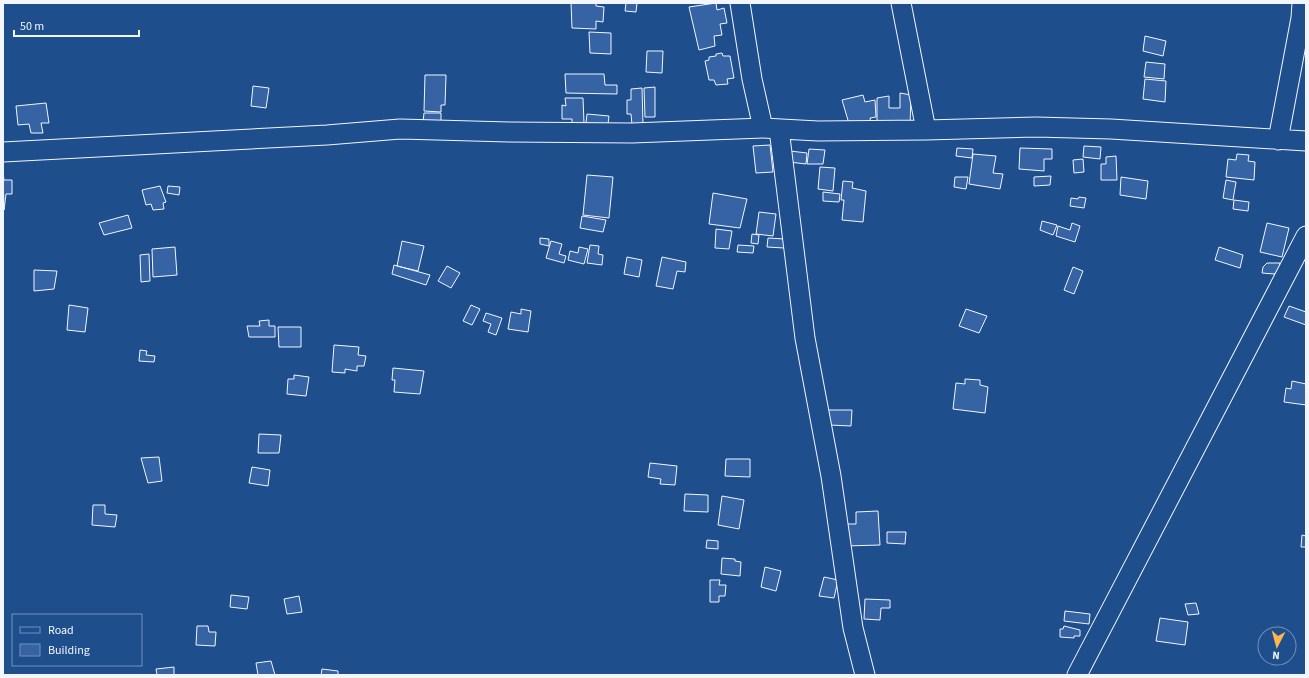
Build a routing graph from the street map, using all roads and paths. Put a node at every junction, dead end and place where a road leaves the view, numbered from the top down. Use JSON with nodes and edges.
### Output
{"nodes":[{"id":1,"x":740,"y":3,"type":"edge"},
{"id":2,"x":901,"y":3,"type":"edge"},
{"id":3,"x":1302,"y":3,"type":"edge"},
{"id":4,"x":771,"y":129,"type":"junction"},
{"id":5,"x":926,"y":130,"type":"junction"},
{"id":6,"x":1278,"y":140,"type":"junction"},
{"id":7,"x":1306,"y":141,"type":"edge"},
{"id":8,"x":3,"y":152,"type":"edge"},
{"id":9,"x":1306,"y":236,"type":"edge"},
{"id":10,"x":865,"y":675,"type":"edge"},
{"id":11,"x":1077,"y":675,"type":"edge"}],
"edges":[{"from":1,"to":4,"type":"street"},
{"from":2,"to":5,"type":"street"},
{"from":3,"to":6,"type":"street"},
{"from":4,"to":5,"type":"street"},
{"from":4,"to":8,"type":"street"},
{"from":4,"to":10,"type":"street"},
{"from":5,"to":6,"type":"street"},
{"from":6,"to":7,"type":"street"},
{"from":9,"to":11,"type":"street"}]}
